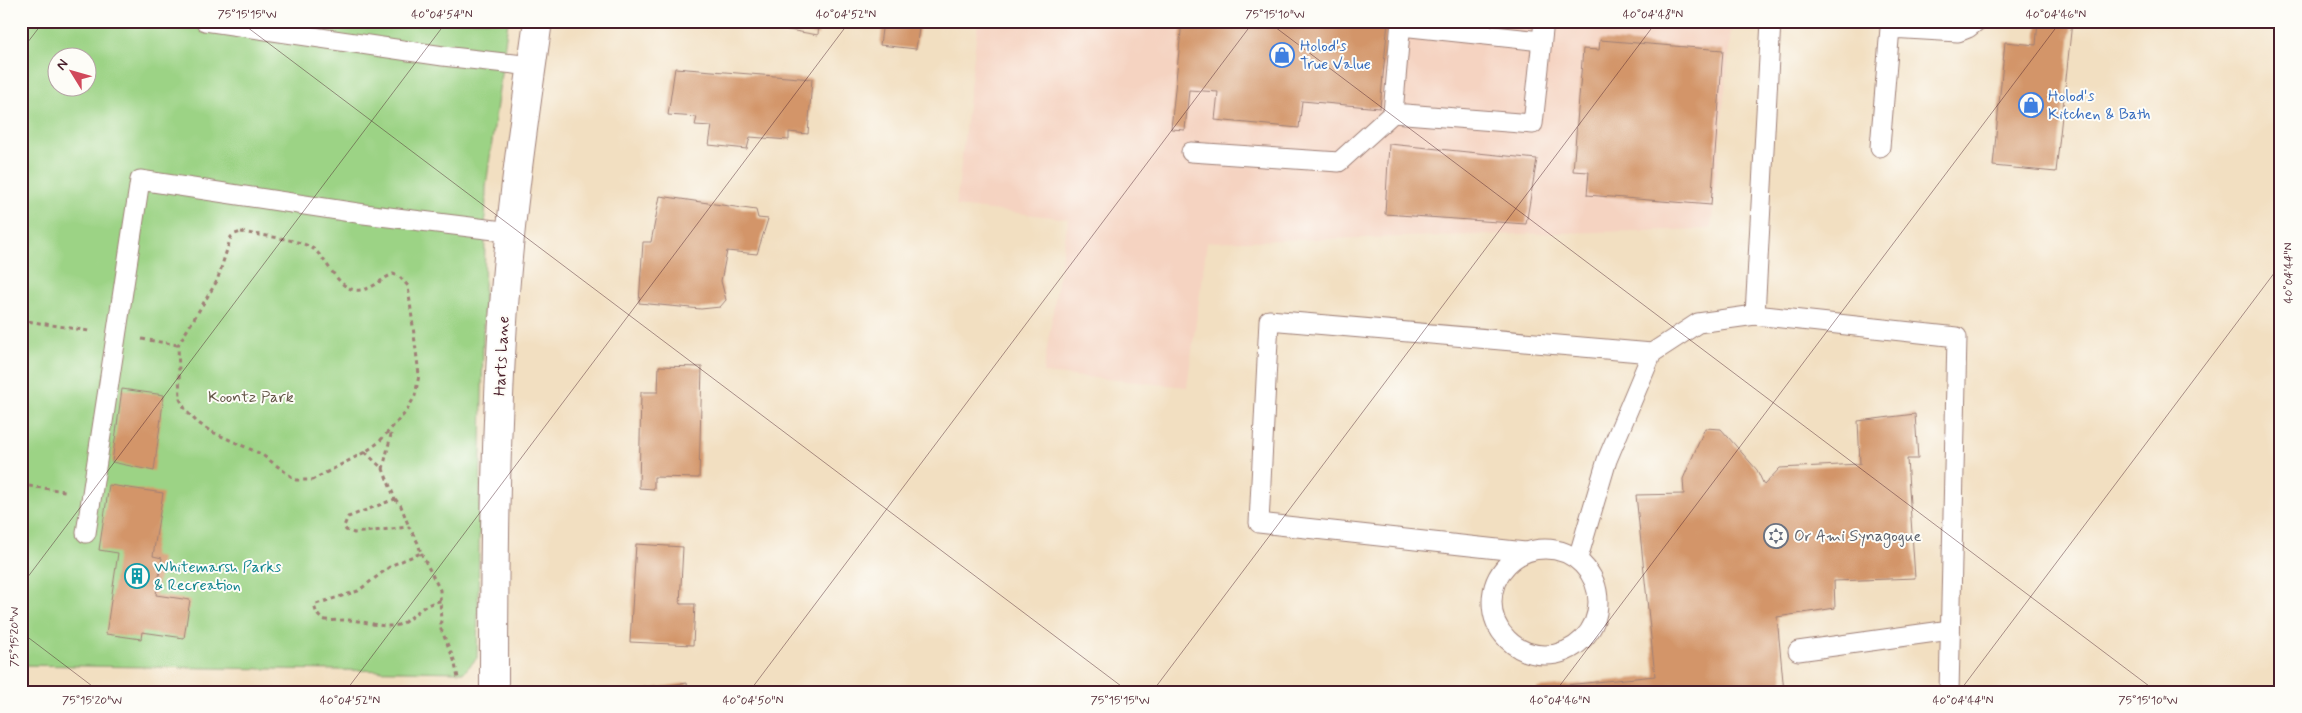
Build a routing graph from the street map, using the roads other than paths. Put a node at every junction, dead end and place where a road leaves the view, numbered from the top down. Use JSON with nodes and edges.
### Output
{"nodes":[{"id":1,"x":205,"y":21,"type":"edge"},
{"id":2,"x":538,"y":21,"type":"edge"},
{"id":3,"x":1544,"y":21,"type":"edge"},
{"id":4,"x":1771,"y":21,"type":"edge"},
{"id":5,"x":1977,"y":21,"type":"edge"},
{"id":6,"x":1401,"y":24,"type":"edge"},
{"id":7,"x":1542,"y":41,"type":"junction"},
{"id":8,"x":532,"y":66,"type":"junction"},
{"id":9,"x":1392,"y":113,"type":"junction"},
{"id":10,"x":1880,"y":147,"type":"dead end"},
{"id":11,"x":1191,"y":152,"type":"dead end"},
{"id":12,"x":511,"y":232,"type":"junction"},
{"id":13,"x":1755,"y":315,"type":"junction"},
{"id":14,"x":1652,"y":353,"type":"junction"},
{"id":15,"x":86,"y":533,"type":"dead end"},
{"id":16,"x":1524,"y":552,"type":"junction"},
{"id":17,"x":1578,"y":558,"type":"junction"},
{"id":18,"x":1950,"y":630,"type":"junction"},
{"id":19,"x":1798,"y":651,"type":"dead end"},
{"id":20,"x":494,"y":692,"type":"edge"},
{"id":21,"x":1948,"y":692,"type":"edge"}],
"edges":[{"from":1,"to":8,"type":"lane"},
{"from":2,"to":8,"type":"street","name":"Harts Lane"},
{"from":3,"to":7,"type":"lane"},
{"from":4,"to":13,"type":"lane"},
{"from":5,"to":10,"type":"lane"},
{"from":6,"to":7,"type":"lane"},
{"from":6,"to":9,"type":"lane"},
{"from":7,"to":9,"type":"lane"},
{"from":8,"to":12,"type":"street","name":"Harts Lane"},
{"from":9,"to":11,"type":"lane"},
{"from":12,"to":15,"type":"lane"},
{"from":12,"to":20,"type":"street","name":"Harts Lane"},
{"from":13,"to":14,"type":"lane"},
{"from":13,"to":18,"type":"lane"},
{"from":14,"to":16,"type":"lane"},
{"from":14,"to":17,"type":"lane"},
{"from":16,"to":17,"type":"lane"},
{"from":16,"to":17,"type":"lane"},
{"from":18,"to":19,"type":"lane"},
{"from":18,"to":21,"type":"lane"}]}
